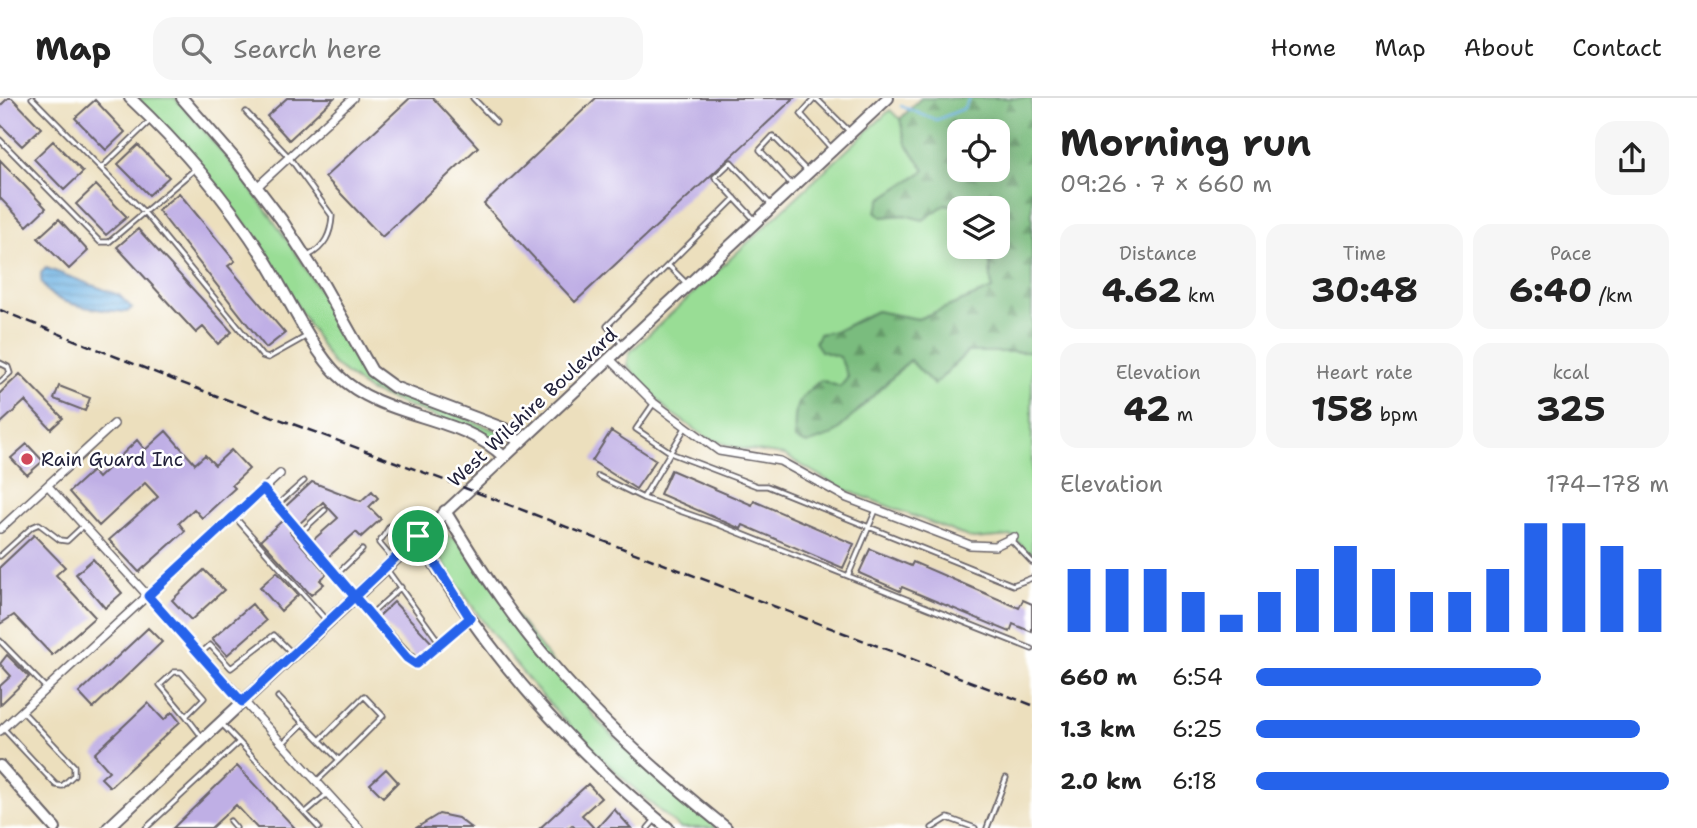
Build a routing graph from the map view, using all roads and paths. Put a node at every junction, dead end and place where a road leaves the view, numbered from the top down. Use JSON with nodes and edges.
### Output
{"nodes":[{"id":1,"x":32,"y":98,"type":"edge"},
{"id":2,"x":130,"y":98,"type":"edge"},
{"id":3,"x":182,"y":98,"type":"edge"},
{"id":4,"x":353,"y":98,"type":"edge"},
{"id":5,"x":473,"y":98,"type":"edge"},
{"id":6,"x":815,"y":98,"type":"edge"},
{"id":7,"x":888,"y":98,"type":"edge"},
{"id":8,"x":246,"y":112,"type":"dead end"},
{"id":9,"x":152,"y":119,"type":"junction"},
{"id":10,"x":496,"y":122,"type":"dead end"},
{"id":11,"x":851,"y":133,"type":"junction"},
{"id":12,"x":0,"y":140,"type":"edge"},
{"id":13,"x":832,"y":150,"type":"junction"},
{"id":14,"x":289,"y":158,"type":"junction"},
{"id":15,"x":101,"y":168,"type":"junction"},
{"id":16,"x":196,"y":168,"type":"junction"},
{"id":17,"x":808,"y":173,"type":"junction"},
{"id":18,"x":258,"y":186,"type":"junction"},
{"id":19,"x":793,"y":187,"type":"junction"},
{"id":20,"x":735,"y":198,"type":"junction"},
{"id":21,"x":772,"y":206,"type":"junction"},
{"id":22,"x":144,"y":212,"type":"junction"},
{"id":23,"x":756,"y":222,"type":"junction"},
{"id":24,"x":307,"y":257,"type":"junction"},
{"id":25,"x":668,"y":265,"type":"junction"},
{"id":26,"x":688,"y":285,"type":"junction"},
{"id":27,"x":310,"y":334,"type":"junction"},
{"id":28,"x":623,"y":345,"type":"junction"},
{"id":29,"x":609,"y":358,"type":"junction"},
{"id":30,"x":0,"y":363,"type":"edge"},
{"id":31,"x":0,"y":383,"type":"edge"},
{"id":32,"x":654,"y":403,"type":"junction"},
{"id":33,"x":114,"y":424,"type":"dead end"},
{"id":34,"x":685,"y":428,"type":"junction"},
{"id":35,"x":519,"y":442,"type":"junction"},
{"id":36,"x":671,"y":453,"type":"junction"},
{"id":37,"x":504,"y":457,"type":"junction"},
{"id":38,"x":280,"y":474,"type":"dead end"},
{"id":39,"x":598,"y":476,"type":"dead end"},
{"id":40,"x":304,"y":481,"type":"dead end"},
{"id":41,"x":48,"y":486,"type":"junction"},
{"id":42,"x":263,"y":489,"type":"junction"},
{"id":43,"x":643,"y":498,"type":"junction"},
{"id":44,"x":276,"y":505,"type":"junction"},
{"id":45,"x":876,"y":509,"type":"junction"},
{"id":46,"x":326,"y":510,"type":"dead end"},
{"id":47,"x":446,"y":512,"type":"junction"},
{"id":48,"x":234,"y":516,"type":"junction"},
{"id":49,"x":84,"y":525,"type":"junction"},
{"id":50,"x":868,"y":528,"type":"junction"},
{"id":51,"x":0,"y":529,"type":"edge"},
{"id":52,"x":300,"y":532,"type":"junction"},
{"id":53,"x":418,"y":536,"type":"junction"},
{"id":54,"x":1012,"y":538,"type":"joint"},
{"id":55,"x":362,"y":550,"type":"dead end"},
{"id":56,"x":0,"y":556,"type":"edge"},
{"id":57,"x":1032,"y":562,"type":"edge"},
{"id":58,"x":389,"y":564,"type":"junction"},
{"id":59,"x":337,"y":574,"type":"junction"},
{"id":60,"x":848,"y":576,"type":"junction"},
{"id":61,"x":1032,"y":578,"type":"edge"},
{"id":62,"x":401,"y":587,"type":"junction"},
{"id":63,"x":356,"y":595,"type":"junction"},
{"id":64,"x":148,"y":596,"type":"junction"},
{"id":65,"x":370,"y":615,"type":"junction"},
{"id":66,"x":470,"y":618,"type":"junction"},
{"id":67,"x":328,"y":621,"type":"junction"},
{"id":68,"x":0,"y":641,"type":"edge"},
{"id":69,"x":440,"y":643,"type":"junction"},
{"id":70,"x":1032,"y":649,"type":"edge"},
{"id":71,"x":200,"y":654,"type":"junction"},
{"id":72,"x":293,"y":654,"type":"junction"},
{"id":73,"x":231,"y":668,"type":"junction"},
{"id":74,"x":220,"y":677,"type":"junction"},
{"id":75,"x":46,"y":689,"type":"junction"},
{"id":76,"x":278,"y":697,"type":"dead end"},
{"id":77,"x":242,"y":702,"type":"junction"},
{"id":78,"x":22,"y":711,"type":"junction"},
{"id":79,"x":186,"y":716,"type":"junction"},
{"id":80,"x":221,"y":722,"type":"junction"},
{"id":81,"x":304,"y":723,"type":"junction"},
{"id":82,"x":1,"y":730,"type":"edge"},
{"id":83,"x":203,"y":739,"type":"junction"},
{"id":84,"x":320,"y":740,"type":"junction"},
{"id":85,"x":239,"y":742,"type":"junction"},
{"id":86,"x":281,"y":744,"type":"junction"},
{"id":87,"x":339,"y":760,"type":"junction"},
{"id":88,"x":0,"y":766,"type":"edge"},
{"id":89,"x":1006,"y":778,"type":"dead end"},
{"id":90,"x":316,"y":782,"type":"junction"},
{"id":91,"x":327,"y":794,"type":"junction"},
{"id":92,"x":306,"y":813,"type":"junction"},
{"id":93,"x":656,"y":818,"type":"junction"},
{"id":94,"x":230,"y":821,"type":"dead end"},
{"id":95,"x":55,"y":828,"type":"edge"},
{"id":96,"x":108,"y":828,"type":"edge"},
{"id":97,"x":146,"y":828,"type":"edge"},
{"id":98,"x":236,"y":828,"type":"edge"},
{"id":99,"x":319,"y":828,"type":"edge"},
{"id":100,"x":359,"y":828,"type":"edge"},
{"id":101,"x":648,"y":828,"type":"edge"},
{"id":102,"x":668,"y":828,"type":"edge"},
{"id":103,"x":726,"y":828,"type":"edge"},
{"id":104,"x":932,"y":828,"type":"edge"},
{"id":105,"x":975,"y":828,"type":"edge"},
{"id":106,"x":987,"y":828,"type":"edge"}],
"edges":[{"from":1,"to":15,"type":"lane"},
{"from":2,"to":9,"type":"street"},
{"from":3,"to":18,"type":"street"},
{"from":4,"to":14,"type":"street"},
{"from":5,"to":10,"type":"lane"},
{"from":6,"to":11,"type":"lane"},
{"from":6,"to":13,"type":"lane"},
{"from":7,"to":11,"type":"street","name":"West Wilshire Boulevard"},
{"from":8,"to":14,"type":"lane"},
{"from":9,"to":15,"type":"lane"},
{"from":9,"to":16,"type":"street"},
{"from":11,"to":13,"type":"street","name":"West Wilshire Boulevard"},
{"from":12,"to":22,"type":"lane"},
{"from":13,"to":17,"type":"street","name":"West Wilshire Boulevard"},
{"from":14,"to":18,"type":"street"},
{"from":14,"to":24,"type":"lane"},
{"from":15,"to":22,"type":"lane"},
{"from":16,"to":22,"type":"lane"},
{"from":16,"to":27,"type":"street"},
{"from":17,"to":19,"type":"street","name":"West Wilshire Boulevard"},
{"from":17,"to":19,"type":"lane"},
{"from":18,"to":24,"type":"street"},
{"from":19,"to":21,"type":"street","name":"West Wilshire Boulevard"},
{"from":20,"to":21,"type":"lane"},
{"from":20,"to":23,"type":"lane"},
{"from":20,"to":25,"type":"lane"},
{"from":21,"to":23,"type":"street","name":"West Wilshire Boulevard"},
{"from":22,"to":27,"type":"lane"},
{"from":23,"to":26,"type":"street","name":"West Wilshire Boulevard"},
{"from":24,"to":35,"type":"street"},
{"from":25,"to":26,"type":"lane"},
{"from":25,"to":28,"type":"lane"},
{"from":26,"to":28,"type":"street","name":"West Wilshire Boulevard"},
{"from":27,"to":37,"type":"street"},
{"from":28,"to":29,"type":"street","name":"West Wilshire Boulevard"},
{"from":29,"to":32,"type":"street"},
{"from":29,"to":35,"type":"street","name":"West Wilshire Boulevard"},
{"from":30,"to":31,"type":"lane"},
{"from":32,"to":34,"type":"street"},
{"from":32,"to":36,"type":"lane"},
{"from":33,"to":41,"type":"street"},
{"from":34,"to":36,"type":"lane"},
{"from":34,"to":45,"type":"street"},
{"from":35,"to":37,"type":"street","name":"West Wilshire Boulevard"},
{"from":36,"to":43,"type":"lane"},
{"from":36,"to":50,"type":"lane"},
{"from":37,"to":47,"type":"street","name":"West Wilshire Boulevard"},
{"from":38,"to":42,"type":"street"},
{"from":39,"to":43,"type":"lane"},
{"from":40,"to":44,"type":"lane"},
{"from":41,"to":49,"type":"street"},
{"from":41,"to":51,"type":"street"},
{"from":42,"to":44,"type":"lane"},
{"from":42,"to":48,"type":"street"},
{"from":43,"to":60,"type":"lane"},
{"from":44,"to":52,"type":"lane"},
{"from":45,"to":50,"type":"lane"},
{"from":45,"to":54,"type":"street"},
{"from":46,"to":52,"type":"lane"},
{"from":47,"to":53,"type":"street","name":"West Wilshire Boulevard"},
{"from":47,"to":103,"type":"street"},
{"from":48,"to":64,"type":"street"},
{"from":48,"to":67,"type":"lane"},
{"from":49,"to":56,"type":"lane"},
{"from":49,"to":64,"type":"street"},
{"from":50,"to":60,"type":"lane"},
{"from":50,"to":61,"type":"lane"},
{"from":52,"to":59,"type":"lane"},
{"from":53,"to":58,"type":"street","name":"West Wilshire Boulevard"},
{"from":53,"to":58,"type":"lane"},
{"from":53,"to":66,"type":"street"},
{"from":54,"to":57,"type":"lane"},
{"from":55,"to":59,"type":"lane"},
{"from":58,"to":62,"type":"lane"},
{"from":58,"to":63,"type":"street","name":"West Wilshire Boulevard"},
{"from":59,"to":63,"type":"lane"},
{"from":60,"to":70,"type":"lane"},
{"from":62,"to":65,"type":"lane"},
{"from":62,"to":69,"type":"lane"},
{"from":63,"to":65,"type":"lane"},
{"from":63,"to":67,"type":"street","name":"West Wilshire Boulevard"},
{"from":64,"to":71,"type":"street"},
{"from":64,"to":75,"type":"street"},
{"from":65,"to":69,"type":"lane"},
{"from":66,"to":69,"type":"lane"},
{"from":66,"to":93,"type":"street"},
{"from":67,"to":72,"type":"street","name":"West Wilshire Boulevard"},
{"from":68,"to":75,"type":"lane"},
{"from":71,"to":73,"type":"lane"},
{"from":71,"to":74,"type":"street"},
{"from":72,"to":73,"type":"lane"},
{"from":72,"to":77,"type":"street","name":"West Wilshire Boulevard"},
{"from":73,"to":74,"type":"lane"},
{"from":74,"to":77,"type":"street"},
{"from":75,"to":78,"type":"street"},
{"from":76,"to":81,"type":"lane"},
{"from":77,"to":80,"type":"street","name":"West Wilshire Boulevard"},
{"from":77,"to":86,"type":"street"},
{"from":78,"to":82,"type":"street"},
{"from":78,"to":82,"type":"lane"},
{"from":79,"to":79,"type":"lane"},
{"from":79,"to":83,"type":"lane"},
{"from":80,"to":83,"type":"street","name":"West Wilshire Boulevard"},
{"from":80,"to":85,"type":"lane"},
{"from":81,"to":84,"type":"lane"},
{"from":81,"to":86,"type":"lane"},
{"from":83,"to":96,"type":"street","name":"West Wilshire Boulevard"},
{"from":84,"to":87,"type":"lane"},
{"from":84,"to":87,"type":"lane"},
{"from":85,"to":92,"type":"lane"},
{"from":85,"to":97,"type":"lane"},
{"from":86,"to":90,"type":"street"},
{"from":87,"to":90,"type":"lane"},
{"from":88,"to":95,"type":"street"},
{"from":89,"to":106,"type":"lane"},
{"from":90,"to":91,"type":"street"},
{"from":91,"to":92,"type":"lane"},
{"from":91,"to":100,"type":"street"},
{"from":92,"to":99,"type":"lane"},
{"from":93,"to":101,"type":"lane"},
{"from":93,"to":102,"type":"street"},
{"from":94,"to":98,"type":"lane"},
{"from":104,"to":105,"type":"lane"}]}
